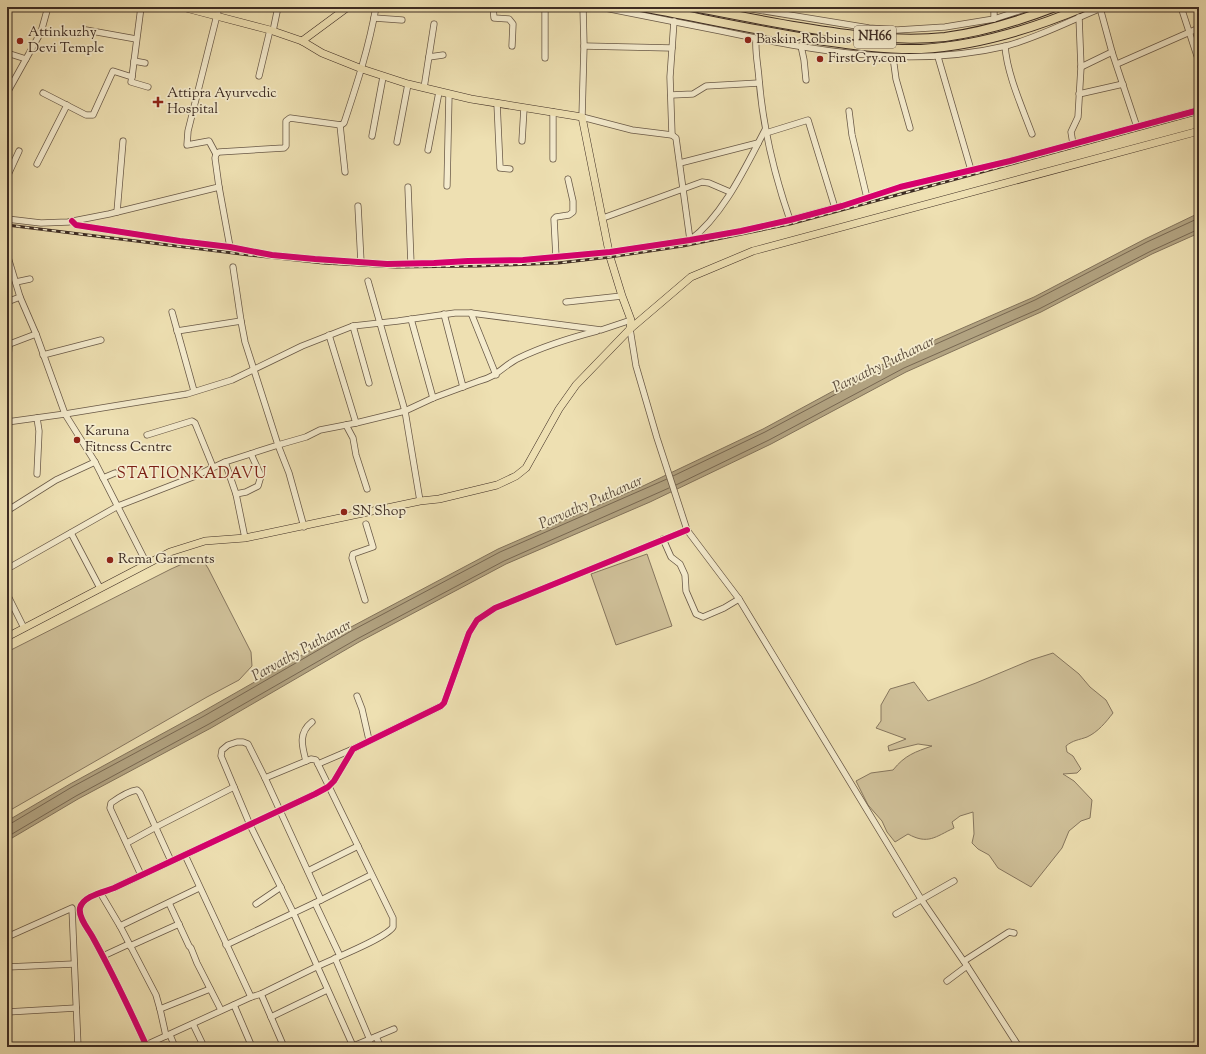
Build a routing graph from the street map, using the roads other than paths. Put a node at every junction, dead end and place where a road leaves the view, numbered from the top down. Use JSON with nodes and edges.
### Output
{"nodes":[{"id":1,"x":48,"y":7,"type":"edge"},
{"id":2,"x":141,"y":7,"type":"edge"},
{"id":3,"x":182,"y":7,"type":"edge"},
{"id":4,"x":219,"y":7,"type":"edge"},
{"id":5,"x":278,"y":7,"type":"edge"},
{"id":6,"x":376,"y":7,"type":"edge"},
{"id":7,"x":493,"y":7,"type":"edge"},
{"id":8,"x":545,"y":7,"type":"edge"},
{"id":9,"x":583,"y":7,"type":"edge"},
{"id":10,"x":600,"y":7,"type":"edge"},
{"id":11,"x":642,"y":7,"type":"edge"},
{"id":12,"x":693,"y":7,"type":"edge"},
{"id":13,"x":740,"y":7,"type":"edge"},
{"id":14,"x":994,"y":7,"type":"edge"},
{"id":15,"x":1031,"y":7,"type":"edge"},
{"id":16,"x":1055,"y":7,"type":"edge"},
{"id":17,"x":1084,"y":7,"type":"edge"},
{"id":18,"x":1181,"y":7,"type":"edge"},
{"id":19,"x":345,"y":8,"type":"edge"},
{"id":20,"x":756,"y":8,"type":"edge"},
{"id":21,"x":1102,"y":8,"type":"edge"},
{"id":22,"x":217,"y":16,"type":"junction"},
{"id":23,"x":1079,"y":17,"type":"junction"},
{"id":24,"x":374,"y":18,"type":"junction"},
{"id":25,"x":994,"y":19,"type":"junction"},
{"id":26,"x":402,"y":20,"type":"dead end"},
{"id":27,"x":674,"y":21,"type":"junction"},
{"id":28,"x":434,"y":24,"type":"dead end"},
{"id":29,"x":1199,"y":28,"type":"edge"},
{"id":30,"x":86,"y":30,"type":"dead end"},
{"id":31,"x":271,"y":31,"type":"junction"},
{"id":32,"x":1189,"y":32,"type":"junction"},
{"id":33,"x":136,"y":39,"type":"junction"},
{"id":34,"x":756,"y":39,"type":"junction"},
{"id":35,"x":302,"y":41,"type":"junction"},
{"id":36,"x":512,"y":46,"type":"dead end"},
{"id":37,"x":584,"y":46,"type":"junction"},
{"id":38,"x":801,"y":46,"type":"junction"},
{"id":39,"x":1005,"y":46,"type":"junction"},
{"id":40,"x":672,"y":48,"type":"junction"},
{"id":41,"x":1112,"y":52,"type":"junction"},
{"id":42,"x":7,"y":53,"type":"edge"},
{"id":43,"x":443,"y":55,"type":"dead end"},
{"id":44,"x":429,"y":57,"type":"junction"},
{"id":45,"x":893,"y":57,"type":"junction"},
{"id":46,"x":938,"y":57,"type":"junction"},
{"id":47,"x":545,"y":58,"type":"dead end"},
{"id":48,"x":26,"y":59,"type":"junction"},
{"id":49,"x":134,"y":61,"type":"junction"},
{"id":50,"x":1199,"y":62,"type":"edge"},
{"id":51,"x":145,"y":63,"type":"dead end"},
{"id":52,"x":1116,"y":64,"type":"junction"},
{"id":53,"x":1081,"y":67,"type":"junction"},
{"id":54,"x":362,"y":69,"type":"junction"},
{"id":55,"x":259,"y":76,"type":"dead end"},
{"id":56,"x":132,"y":77,"type":"junction"},
{"id":57,"x":383,"y":77,"type":"junction"},
{"id":58,"x":806,"y":80,"type":"dead end"},
{"id":59,"x":759,"y":83,"type":"junction"},
{"id":60,"x":408,"y":84,"type":"junction"},
{"id":61,"x":1123,"y":84,"type":"junction"},
{"id":62,"x":148,"y":87,"type":"dead end"},
{"id":63,"x":424,"y":88,"type":"junction"},
{"id":64,"x":439,"y":92,"type":"junction"},
{"id":65,"x":7,"y":93,"type":"edge"},
{"id":66,"x":44,"y":93,"type":"dead end"},
{"id":67,"x":449,"y":94,"type":"junction"},
{"id":68,"x":1080,"y":94,"type":"junction"},
{"id":69,"x":671,"y":95,"type":"junction"},
{"id":70,"x":497,"y":103,"type":"junction"},
{"id":71,"x":68,"y":105,"type":"junction"},
{"id":72,"x":524,"y":108,"type":"junction"},
{"id":73,"x":1199,"y":110,"type":"edge"},
{"id":74,"x":849,"y":111,"type":"dead end"},
{"id":75,"x":553,"y":112,"type":"junction"},
{"id":76,"x":582,"y":117,"type":"junction"},
{"id":77,"x":340,"y":125,"type":"junction"},
{"id":78,"x":1137,"y":127,"type":"junction"},
{"id":79,"x":910,"y":128,"type":"dead end"},
{"id":80,"x":1199,"y":131,"type":"edge"},
{"id":81,"x":766,"y":132,"type":"junction"},
{"id":82,"x":1032,"y":134,"type":"dead end"},
{"id":83,"x":672,"y":135,"type":"junction"},
{"id":84,"x":372,"y":136,"type":"dead end"},
{"id":85,"x":124,"y":141,"type":"dead end"},
{"id":86,"x":522,"y":141,"type":"dead end"},
{"id":87,"x":397,"y":142,"type":"dead end"},
{"id":88,"x":758,"y":143,"type":"junction"},
{"id":89,"x":1072,"y":144,"type":"junction"},
{"id":90,"x":428,"y":150,"type":"dead end"},
{"id":91,"x":19,"y":151,"type":"dead end"},
{"id":92,"x":216,"y":154,"type":"junction"},
{"id":93,"x":553,"y":159,"type":"dead end"},
{"id":94,"x":36,"y":164,"type":"dead end"},
{"id":95,"x":680,"y":164,"type":"junction"},
{"id":96,"x":510,"y":169,"type":"dead end"},
{"id":97,"x":971,"y":170,"type":"junction"},
{"id":98,"x":344,"y":172,"type":"dead end"},
{"id":99,"x":7,"y":177,"type":"edge"},
{"id":100,"x":568,"y":179,"type":"dead end"},
{"id":101,"x":447,"y":186,"type":"dead end"},
{"id":102,"x":219,"y":187,"type":"junction"},
{"id":103,"x":408,"y":187,"type":"dead end"},
{"id":104,"x":683,"y":188,"type":"junction"},
{"id":105,"x":730,"y":192,"type":"junction"},
{"id":106,"x":867,"y":198,"type":"junction"},
{"id":107,"x":358,"y":206,"type":"dead end"},
{"id":108,"x":835,"y":208,"type":"junction"},
{"id":109,"x":117,"y":212,"type":"junction"},
{"id":110,"x":603,"y":218,"type":"junction"},
{"id":111,"x":7,"y":219,"type":"edge"},
{"id":112,"x":790,"y":220,"type":"junction"},
{"id":113,"x":72,"y":221,"type":"junction"},
{"id":114,"x":690,"y":240,"type":"junction"},
{"id":115,"x":230,"y":247,"type":"junction"},
{"id":116,"x":610,"y":252,"type":"junction"},
{"id":117,"x":7,"y":254,"type":"edge"},
{"id":118,"x":556,"y":257,"type":"junction"},
{"id":119,"x":361,"y":262,"type":"junction"},
{"id":120,"x":411,"y":264,"type":"junction"},
{"id":121,"x":233,"y":267,"type":"dead end"},
{"id":122,"x":30,"y":279,"type":"dead end"},
{"id":123,"x":368,"y":281,"type":"dead end"},
{"id":124,"x":16,"y":282,"type":"junction"},
{"id":125,"x":20,"y":296,"type":"junction"},
{"id":126,"x":622,"y":296,"type":"junction"},
{"id":127,"x":7,"y":302,"type":"edge"},
{"id":128,"x":566,"y":302,"type":"dead end"},
{"id":129,"x":172,"y":312,"type":"dead end"},
{"id":130,"x":471,"y":313,"type":"junction"},
{"id":131,"x":444,"y":314,"type":"junction"},
{"id":132,"x":411,"y":319,"type":"junction"},
{"id":133,"x":631,"y":320,"type":"junction"},
{"id":134,"x":241,"y":321,"type":"junction"},
{"id":135,"x":379,"y":324,"type":"junction"},
{"id":136,"x":353,"y":326,"type":"junction"},
{"id":137,"x":630,"y":329,"type":"junction"},
{"id":138,"x":601,"y":330,"type":"junction"},
{"id":139,"x":177,"y":331,"type":"junction"},
{"id":140,"x":36,"y":334,"type":"junction"},
{"id":141,"x":329,"y":335,"type":"junction"},
{"id":142,"x":101,"y":340,"type":"dead end"},
{"id":143,"x":8,"y":345,"type":"edge"},
{"id":144,"x":43,"y":355,"type":"junction"},
{"id":145,"x":253,"y":370,"type":"junction"},
{"id":146,"x":496,"y":375,"type":"junction"},
{"id":147,"x":7,"y":376,"type":"edge"},
{"id":148,"x":369,"y":383,"type":"dead end"},
{"id":149,"x":463,"y":387,"type":"junction"},
{"id":150,"x":194,"y":391,"type":"junction"},
{"id":151,"x":433,"y":398,"type":"junction"},
{"id":152,"x":405,"y":411,"type":"junction"},
{"id":153,"x":65,"y":414,"type":"junction"},
{"id":154,"x":37,"y":418,"type":"junction"},
{"id":155,"x":7,"y":422,"type":"edge"},
{"id":156,"x":356,"y":423,"type":"junction"},
{"id":157,"x":346,"y":425,"type":"junction"},
{"id":158,"x":147,"y":435,"type":"dead end"},
{"id":159,"x":278,"y":445,"type":"junction"},
{"id":160,"x":251,"y":454,"type":"junction"},
{"id":161,"x":95,"y":462,"type":"junction"},
{"id":162,"x":225,"y":462,"type":"junction"},
{"id":163,"x":213,"y":467,"type":"junction"},
{"id":164,"x":114,"y":473,"type":"dead end"},
{"id":165,"x":37,"y":474,"type":"dead end"},
{"id":166,"x":103,"y":478,"type":"junction"},
{"id":167,"x":367,"y":489,"type":"dead end"},
{"id":168,"x":236,"y":494,"type":"junction"},
{"id":169,"x":420,"y":501,"type":"junction"},
{"id":170,"x":118,"y":506,"type":"junction"},
{"id":171,"x":10,"y":510,"type":"dead end"},
{"id":172,"x":366,"y":524,"type":"dead end"},
{"id":173,"x":304,"y":526,"type":"junction"},
{"id":174,"x":687,"y":530,"type":"junction"},
{"id":175,"x":71,"y":533,"type":"junction"},
{"id":176,"x":246,"y":538,"type":"junction"},
{"id":177,"x":663,"y":539,"type":"junction"},
{"id":178,"x":147,"y":564,"type":"junction"},
{"id":179,"x":7,"y":569,"type":"edge"},
{"id":180,"x":100,"y":588,"type":"junction"},
{"id":181,"x":7,"y":594,"type":"edge"},
{"id":182,"x":739,"y":599,"type":"junction"},
{"id":183,"x":365,"y":600,"type":"dead end"},
{"id":184,"x":24,"y":628,"type":"junction"},
{"id":185,"x":7,"y":637,"type":"edge"},
{"id":186,"x":357,"y":696,"type":"dead end"},
{"id":187,"x":312,"y":722,"type":"dead end"},
{"id":188,"x":369,"y":740,"type":"junction"},
{"id":189,"x":353,"y":749,"type":"junction"},
{"id":190,"x":306,"y":761,"type":"junction"},
{"id":191,"x":318,"y":764,"type":"junction"},
{"id":192,"x":265,"y":778,"type":"junction"},
{"id":193,"x":234,"y":787,"type":"junction"},
{"id":194,"x":328,"y":787,"type":"junction"},
{"id":195,"x":280,"y":810,"type":"junction"},
{"id":196,"x":250,"y":825,"type":"junction"},
{"id":197,"x":156,"y":827,"type":"junction"},
{"id":198,"x":127,"y":843,"type":"junction"},
{"id":199,"x":358,"y":846,"type":"junction"},
{"id":200,"x":185,"y":855,"type":"junction"},
{"id":201,"x":171,"y":861,"type":"junction"},
{"id":202,"x":308,"y":871,"type":"junction"},
{"id":203,"x":141,"y":875,"type":"junction"},
{"id":204,"x":371,"y":875,"type":"junction"},
{"id":205,"x":954,"y":881,"type":"dead end"},
{"id":206,"x":281,"y":887,"type":"junction"},
{"id":207,"x":199,"y":888,"type":"junction"},
{"id":208,"x":101,"y":894,"type":"junction"},
{"id":209,"x":921,"y":899,"type":"junction"},
{"id":210,"x":321,"y":900,"type":"junction"},
{"id":211,"x":315,"y":902,"type":"junction"},
{"id":212,"x":169,"y":903,"type":"junction"},
{"id":213,"x":256,"y":904,"type":"dead end"},
{"id":214,"x":293,"y":912,"type":"junction"},
{"id":215,"x":896,"y":914,"type":"dead end"},
{"id":216,"x":179,"y":924,"type":"junction"},
{"id":217,"x":120,"y":926,"type":"junction"},
{"id":218,"x":1014,"y":933,"type":"dead end"},
{"id":219,"x":7,"y":937,"type":"edge"},
{"id":220,"x":129,"y":945,"type":"junction"},
{"id":221,"x":226,"y":945,"type":"junction"},
{"id":222,"x":103,"y":956,"type":"junction"},
{"id":223,"x":338,"y":957,"type":"junction"},
{"id":224,"x":964,"y":961,"type":"junction"},
{"id":225,"x":74,"y":964,"type":"junction"},
{"id":226,"x":316,"y":966,"type":"junction"},
{"id":227,"x":967,"y":966,"type":"junction"},
{"id":228,"x":7,"y":967,"type":"edge"},
{"id":229,"x":947,"y":981,"type":"dead end"},
{"id":230,"x":210,"y":989,"type":"junction"},
{"id":231,"x":327,"y":990,"type":"junction"},
{"id":232,"x":261,"y":994,"type":"junction"},
{"id":233,"x":251,"y":997,"type":"junction"},
{"id":234,"x":234,"y":1005,"type":"junction"},
{"id":235,"x":76,"y":1008,"type":"junction"},
{"id":236,"x":160,"y":1009,"type":"junction"},
{"id":237,"x":221,"y":1010,"type":"junction"},
{"id":238,"x":7,"y":1012,"type":"edge"},
{"id":239,"x":271,"y":1017,"type":"junction"},
{"id":240,"x":193,"y":1024,"type":"junction"},
{"id":241,"x":394,"y":1029,"type":"dead end"},
{"id":242,"x":168,"y":1036,"type":"junction"},
{"id":243,"x":376,"y":1037,"type":"junction"},
{"id":244,"x":370,"y":1040,"type":"junction"},
{"id":245,"x":147,"y":1046,"type":"edge"},
{"id":246,"x":78,"y":1047,"type":"edge"},
{"id":247,"x":175,"y":1047,"type":"edge"},
{"id":248,"x":204,"y":1047,"type":"edge"},
{"id":249,"x":252,"y":1047,"type":"edge"},
{"id":250,"x":284,"y":1047,"type":"edge"},
{"id":251,"x":352,"y":1047,"type":"edge"},
{"id":252,"x":381,"y":1047,"type":"edge"},
{"id":253,"x":1018,"y":1047,"type":"edge"}],
"edges":[{"from":1,"to":48,"type":"street"},
{"from":2,"to":33,"type":"street"},
{"from":3,"to":22,"type":"main road"},
{"from":4,"to":22,"type":"street"},
{"from":5,"to":31,"type":"street"},
{"from":6,"to":24,"type":"street"},
{"from":7,"to":36,"type":"street"},
{"from":8,"to":47,"type":"street"},
{"from":9,"to":37,"type":"street"},
{"from":10,"to":27,"type":"street"},
{"from":11,"to":17,"type":"highway","number":"NH66"},
{"from":12,"to":16,"type":"highway","number":"NH66"},
{"from":13,"to":20,"type":"street"},
{"from":14,"to":25,"type":"street"},
{"from":15,"to":25,"type":"street"},
{"from":18,"to":32,"type":"street"},
{"from":19,"to":35,"type":"main road"},
{"from":20,"to":25,"type":"street"},
{"from":21,"to":23,"type":"street"},
{"from":21,"to":41,"type":"street"},
{"from":22,"to":31,"type":"main road"},
{"from":22,"to":92,"type":"street"},
{"from":23,"to":39,"type":"street"},
{"from":23,"to":53,"type":"street"},
{"from":24,"to":26,"type":"street"},
{"from":24,"to":54,"type":"street"},
{"from":27,"to":34,"type":"street"},
{"from":27,"to":40,"type":"street"},
{"from":28,"to":44,"type":"street"},
{"from":29,"to":32,"type":"street"},
{"from":30,"to":33,"type":"street"},
{"from":31,"to":35,"type":"main road"},
{"from":31,"to":55,"type":"street"},
{"from":32,"to":50,"type":"street"},
{"from":32,"to":52,"type":"street"},
{"from":33,"to":49,"type":"street"},
{"from":34,"to":38,"type":"street"},
{"from":34,"to":59,"type":"street"},
{"from":35,"to":54,"type":"main road"},
{"from":37,"to":40,"type":"street"},
{"from":37,"to":76,"type":"street"},
{"from":38,"to":45,"type":"street"},
{"from":38,"to":58,"type":"street"},
{"from":39,"to":46,"type":"street"},
{"from":39,"to":82,"type":"street"},
{"from":40,"to":69,"type":"street"},
{"from":41,"to":52,"type":"street"},
{"from":41,"to":53,"type":"street"},
{"from":42,"to":48,"type":"street"},
{"from":43,"to":44,"type":"street"},
{"from":44,"to":63,"type":"street"},
{"from":45,"to":46,"type":"street"},
{"from":45,"to":79,"type":"street"},
{"from":46,"to":97,"type":"street"},
{"from":48,"to":65,"type":"street"},
{"from":49,"to":51,"type":"street"},
{"from":49,"to":56,"type":"street"},
{"from":52,"to":61,"type":"street"},
{"from":53,"to":68,"type":"street"},
{"from":54,"to":57,"type":"main road"},
{"from":54,"to":77,"type":"street"},
{"from":56,"to":62,"type":"street"},
{"from":56,"to":71,"type":"street"},
{"from":57,"to":60,"type":"main road"},
{"from":57,"to":84,"type":"street"},
{"from":59,"to":69,"type":"street"},
{"from":59,"to":81,"type":"street"},
{"from":60,"to":63,"type":"main road"},
{"from":60,"to":87,"type":"street"},
{"from":61,"to":68,"type":"street"},
{"from":61,"to":78,"type":"street"},
{"from":63,"to":64,"type":"main road"},
{"from":64,"to":67,"type":"main road"},
{"from":64,"to":90,"type":"street"},
{"from":66,"to":71,"type":"street"},
{"from":67,"to":70,"type":"main road"},
{"from":67,"to":101,"type":"street"},
{"from":68,"to":89,"type":"street"},
{"from":69,"to":83,"type":"street"},
{"from":70,"to":72,"type":"main road"},
{"from":70,"to":96,"type":"street"},
{"from":71,"to":94,"type":"street"},
{"from":72,"to":75,"type":"main road"},
{"from":72,"to":86,"type":"street"},
{"from":73,"to":78,"type":"street"},
{"from":74,"to":106,"type":"street"},
{"from":75,"to":76,"type":"main road"},
{"from":75,"to":93,"type":"street"},
{"from":76,"to":83,"type":"street"},
{"from":76,"to":110,"type":"main road"},
{"from":77,"to":92,"type":"street"},
{"from":77,"to":98,"type":"street"},
{"from":78,"to":89,"type":"street"},
{"from":80,"to":137,"type":"main road"},
{"from":81,"to":88,"type":"street"},
{"from":81,"to":108,"type":"street"},
{"from":81,"to":112,"type":"street"},
{"from":83,"to":95,"type":"street"},
{"from":85,"to":109,"type":"street"},
{"from":88,"to":95,"type":"street"},
{"from":88,"to":105,"type":"street"},
{"from":89,"to":97,"type":"street"},
{"from":91,"to":99,"type":"street"},
{"from":92,"to":102,"type":"street"},
{"from":95,"to":104,"type":"street"},
{"from":97,"to":106,"type":"street"},
{"from":100,"to":118,"type":"street"},
{"from":102,"to":109,"type":"street"},
{"from":102,"to":115,"type":"street"},
{"from":103,"to":120,"type":"street"},
{"from":104,"to":105,"type":"street"},
{"from":104,"to":110,"type":"street"},
{"from":104,"to":114,"type":"street"},
{"from":105,"to":114,"type":"street"},
{"from":106,"to":108,"type":"street"},
{"from":107,"to":119,"type":"street"},
{"from":108,"to":112,"type":"street"},
{"from":109,"to":113,"type":"street"},
{"from":110,"to":116,"type":"main road"},
{"from":111,"to":113,"type":"street"},
{"from":112,"to":114,"type":"street"},
{"from":113,"to":115,"type":"street"},
{"from":114,"to":116,"type":"street"},
{"from":115,"to":119,"type":"street"},
{"from":116,"to":118,"type":"street"},
{"from":116,"to":126,"type":"main road"},
{"from":117,"to":124,"type":"street"},
{"from":118,"to":120,"type":"street"},
{"from":119,"to":120,"type":"street"},
{"from":121,"to":134,"type":"street"},
{"from":122,"to":124,"type":"street"},
{"from":123,"to":135,"type":"street"},
{"from":124,"to":125,"type":"street"},
{"from":125,"to":127,"type":"street"},
{"from":125,"to":140,"type":"street"},
{"from":126,"to":128,"type":"street"},
{"from":126,"to":133,"type":"main road"},
{"from":129,"to":139,"type":"street"},
{"from":130,"to":131,"type":"street"},
{"from":130,"to":138,"type":"street"},
{"from":130,"to":146,"type":"street"},
{"from":131,"to":132,"type":"street"},
{"from":131,"to":149,"type":"street"},
{"from":132,"to":135,"type":"street"},
{"from":132,"to":151,"type":"street"},
{"from":133,"to":137,"type":"main road"},
{"from":133,"to":138,"type":"street"},
{"from":134,"to":139,"type":"street"},
{"from":134,"to":145,"type":"street"},
{"from":135,"to":136,"type":"street"},
{"from":135,"to":152,"type":"street"},
{"from":136,"to":141,"type":"street"},
{"from":136,"to":148,"type":"street"},
{"from":137,"to":169,"type":"main road"},
{"from":137,"to":174,"type":"street"},
{"from":138,"to":146,"type":"street"},
{"from":139,"to":150,"type":"street"},
{"from":140,"to":143,"type":"street"},
{"from":140,"to":144,"type":"street"},
{"from":141,"to":145,"type":"street"},
{"from":141,"to":156,"type":"street"},
{"from":142,"to":144,"type":"street"},
{"from":143,"to":147,"type":"street"},
{"from":144,"to":153,"type":"street"},
{"from":145,"to":150,"type":"street"},
{"from":145,"to":159,"type":"street"},
{"from":146,"to":149,"type":"street"},
{"from":149,"to":151,"type":"street"},
{"from":150,"to":153,"type":"street"},
{"from":151,"to":152,"type":"street"},
{"from":152,"to":156,"type":"street"},
{"from":152,"to":169,"type":"street"},
{"from":153,"to":154,"type":"street"},
{"from":153,"to":161,"type":"street"},
{"from":154,"to":155,"type":"street"},
{"from":154,"to":165,"type":"street"},
{"from":156,"to":157,"type":"street"},
{"from":157,"to":159,"type":"street"},
{"from":157,"to":167,"type":"street"},
{"from":158,"to":163,"type":"street"},
{"from":159,"to":160,"type":"street"},
{"from":159,"to":173,"type":"street"},
{"from":160,"to":162,"type":"street"},
{"from":160,"to":168,"type":"street"},
{"from":161,"to":166,"type":"street"},
{"from":161,"to":171,"type":"street"},
{"from":162,"to":163,"type":"street"},
{"from":162,"to":168,"type":"street"},
{"from":163,"to":170,"type":"street"},
{"from":164,"to":166,"type":"street"},
{"from":166,"to":170,"type":"street"},
{"from":168,"to":176,"type":"street"},
{"from":169,"to":173,"type":"main road"},
{"from":170,"to":175,"type":"street"},
{"from":170,"to":178,"type":"street"},
{"from":172,"to":183,"type":"street"},
{"from":173,"to":176,"type":"main road"},
{"from":174,"to":177,"type":"street"},
{"from":174,"to":182,"type":"street"},
{"from":175,"to":179,"type":"street"},
{"from":175,"to":180,"type":"street"},
{"from":176,"to":178,"type":"main road"},
{"from":177,"to":182,"type":"street"},
{"from":177,"to":188,"type":"street"},
{"from":178,"to":180,"type":"main road"},
{"from":180,"to":184,"type":"main road"},
{"from":181,"to":184,"type":"street"},
{"from":182,"to":209,"type":"street"},
{"from":184,"to":185,"type":"main road"},
{"from":186,"to":188,"type":"street"},
{"from":187,"to":190,"type":"street"},
{"from":188,"to":189,"type":"street"},
{"from":189,"to":191,"type":"street"},
{"from":189,"to":194,"type":"street"},
{"from":190,"to":191,"type":"street"},
{"from":190,"to":192,"type":"street"},
{"from":191,"to":194,"type":"street"},
{"from":192,"to":193,"type":"street"},
{"from":192,"to":195,"type":"street"},
{"from":193,"to":196,"type":"street"},
{"from":193,"to":197,"type":"street"},
{"from":194,"to":195,"type":"street"},
{"from":194,"to":199,"type":"street"},
{"from":195,"to":196,"type":"street"},
{"from":195,"to":202,"type":"street"},
{"from":196,"to":200,"type":"street"},
{"from":196,"to":206,"type":"street"},
{"from":197,"to":198,"type":"street"},
{"from":197,"to":198,"type":"street"},
{"from":197,"to":201,"type":"street"},
{"from":198,"to":203,"type":"street"},
{"from":199,"to":202,"type":"street"},
{"from":199,"to":204,"type":"street"},
{"from":200,"to":201,"type":"street"},
{"from":200,"to":207,"type":"street"},
{"from":201,"to":203,"type":"street"},
{"from":202,"to":210,"type":"street"},
{"from":203,"to":208,"type":"street"},
{"from":204,"to":210,"type":"street"},
{"from":204,"to":223,"type":"street"},
{"from":205,"to":209,"type":"street"},
{"from":206,"to":213,"type":"street"},
{"from":206,"to":214,"type":"street"},
{"from":207,"to":212,"type":"street"},
{"from":207,"to":221,"type":"street"},
{"from":208,"to":217,"type":"street"},
{"from":208,"to":222,"type":"street"},
{"from":209,"to":215,"type":"street"},
{"from":209,"to":224,"type":"street"},
{"from":210,"to":211,"type":"street"},
{"from":211,"to":214,"type":"street"},
{"from":211,"to":223,"type":"street"},
{"from":212,"to":216,"type":"street"},
{"from":212,"to":217,"type":"street"},
{"from":214,"to":221,"type":"street"},
{"from":214,"to":226,"type":"street"},
{"from":216,"to":220,"type":"street"},
{"from":216,"to":230,"type":"street"},
{"from":217,"to":220,"type":"street"},
{"from":218,"to":224,"type":"street"},
{"from":219,"to":225,"type":"street"},
{"from":220,"to":222,"type":"street"},
{"from":220,"to":236,"type":"street"},
{"from":221,"to":233,"type":"street"},
{"from":222,"to":245,"type":"street"},
{"from":223,"to":226,"type":"street"},
{"from":223,"to":244,"type":"street"},
{"from":224,"to":227,"type":"street"},
{"from":225,"to":228,"type":"street"},
{"from":225,"to":235,"type":"street"},
{"from":226,"to":231,"type":"street"},
{"from":226,"to":232,"type":"street"},
{"from":227,"to":229,"type":"street"},
{"from":227,"to":253,"type":"street"},
{"from":230,"to":236,"type":"street"},
{"from":230,"to":237,"type":"street"},
{"from":231,"to":239,"type":"street"},
{"from":231,"to":251,"type":"street"},
{"from":232,"to":233,"type":"street"},
{"from":232,"to":239,"type":"street"},
{"from":233,"to":234,"type":"street"},
{"from":234,"to":237,"type":"street"},
{"from":234,"to":249,"type":"street"},
{"from":235,"to":238,"type":"street"},
{"from":235,"to":246,"type":"street"},
{"from":236,"to":242,"type":"street"},
{"from":237,"to":240,"type":"street"},
{"from":239,"to":250,"type":"street"},
{"from":240,"to":242,"type":"street"},
{"from":240,"to":248,"type":"street"},
{"from":241,"to":243,"type":"street"},
{"from":242,"to":245,"type":"street"},
{"from":242,"to":247,"type":"street"},
{"from":243,"to":244,"type":"street"},
{"from":243,"to":252,"type":"street"},
{"from":244,"to":251,"type":"street"}]}
